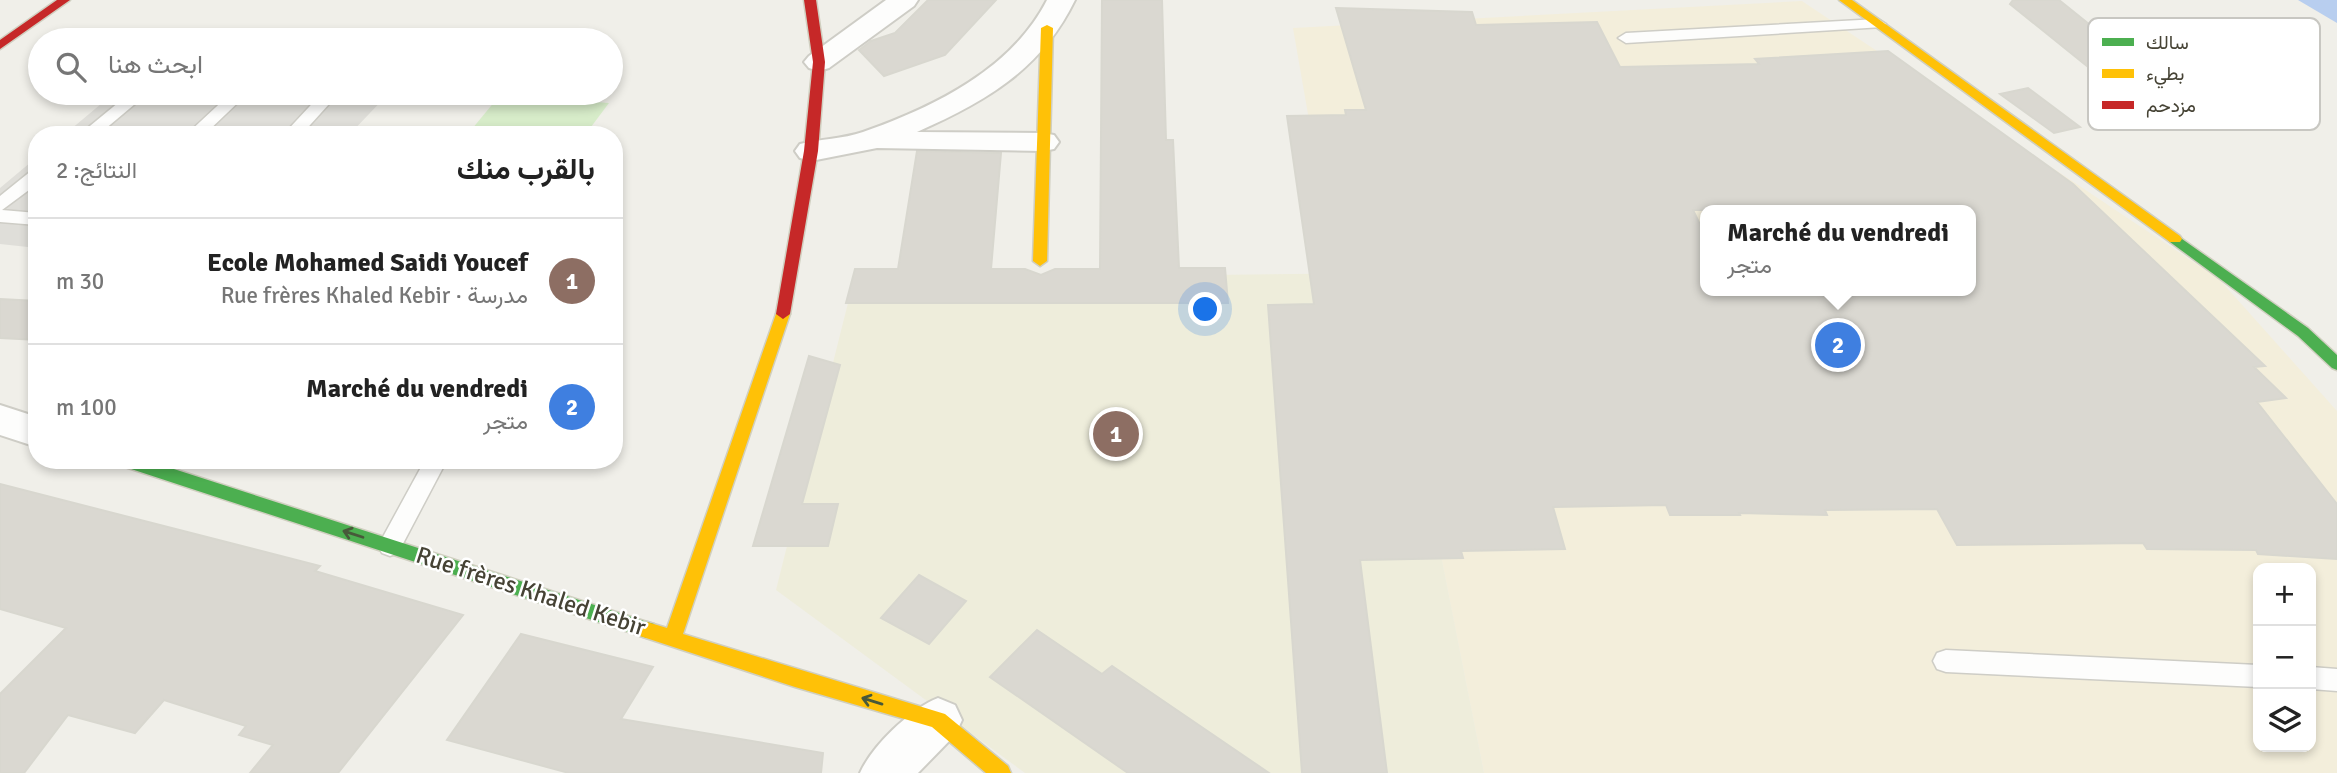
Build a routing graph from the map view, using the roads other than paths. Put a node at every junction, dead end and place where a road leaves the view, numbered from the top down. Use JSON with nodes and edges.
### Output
{"nodes":[{"id":1,"x":64,"y":0,"type":"edge"},
{"id":2,"x":810,"y":0,"type":"edge"},
{"id":3,"x":904,"y":0,"type":"edge"},
{"id":4,"x":1061,"y":0,"type":"edge"},
{"id":5,"x":1845,"y":0,"type":"edge"},
{"id":6,"x":1878,"y":24,"type":"junction"},
{"id":7,"x":1047,"y":28,"type":"junction"},
{"id":8,"x":1626,"y":38,"type":"dead end"},
{"id":9,"x":0,"y":45,"type":"edge"},
{"id":10,"x":819,"y":61,"type":"junction"},
{"id":11,"x":125,"y":105,"type":"edge"},
{"id":12,"x":227,"y":105,"type":"edge"},
{"id":13,"x":320,"y":105,"type":"edge"},
{"id":14,"x":98,"y":126,"type":"edge"},
{"id":15,"x":204,"y":126,"type":"edge"},
{"id":16,"x":300,"y":126,"type":"edge"},
{"id":17,"x":869,"y":141,"type":"junction"},
{"id":18,"x":1043,"y":142,"type":"junction"},
{"id":19,"x":811,"y":151,"type":"junction"},
{"id":20,"x":28,"y":182,"type":"edge"},
{"id":21,"x":0,"y":205,"type":"edge"},
{"id":22,"x":0,"y":216,"type":"edge"},
{"id":23,"x":28,"y":218,"type":"edge"},
{"id":24,"x":1040,"y":261,"type":"dead end"},
{"id":25,"x":2337,"y":365,"type":"edge"},
{"id":26,"x":0,"y":420,"type":"edge"},
{"id":27,"x":28,"y":429,"type":"edge"},
{"id":28,"x":153,"y":469,"type":"edge"},
{"id":29,"x":431,"y":469,"type":"edge"},
{"id":30,"x":390,"y":546,"type":"junction"},
{"id":31,"x":673,"y":637,"type":"junction"},
{"id":32,"x":1947,"y":661,"type":"dead end"},
{"id":33,"x":2253,"y":676,"type":"edge"},
{"id":34,"x":2316,"y":678,"type":"edge"},
{"id":35,"x":2337,"y":680,"type":"edge"},
{"id":36,"x":938,"y":720,"type":"junction"},
{"id":37,"x":885,"y":773,"type":"edge"},
{"id":38,"x":1001,"y":773,"type":"edge"}],
"edges":[{"from":1,"to":9,"type":"street"},
{"from":2,"to":10,"type":"street"},
{"from":3,"to":10,"type":"street"},
{"from":4,"to":7,"type":"street"},
{"from":5,"to":6,"type":"street"},
{"from":6,"to":8,"type":"lane"},
{"from":6,"to":25,"type":"street"},
{"from":7,"to":17,"type":"street"},
{"from":7,"to":18,"type":"street"},
{"from":10,"to":19,"type":"street"},
{"from":11,"to":14,"type":"lane"},
{"from":12,"to":15,"type":"lane"},
{"from":13,"to":16,"type":"lane"},
{"from":17,"to":18,"type":"street"},
{"from":17,"to":19,"type":"street"},
{"from":18,"to":24,"type":"street"},
{"from":19,"to":31,"type":"street"},
{"from":20,"to":21,"type":"lane"},
{"from":22,"to":23,"type":"lane"},
{"from":26,"to":27,"type":"street"},
{"from":30,"to":28,"type":"street","name":"Rue frères Khaled Kebir","one_way":true},
{"from":29,"to":30,"type":"lane"},
{"from":30,"to":31,"type":"street","name":"Rue frères Khaled Kebir"},
{"from":36,"to":31,"type":"street","name":"Rue frères Khaled Kebir","one_way":true},
{"from":32,"to":33,"type":"lane"},
{"from":34,"to":35,"type":"lane"},
{"from":36,"to":37,"type":"street"},
{"from":36,"to":38,"type":"street"}]}
